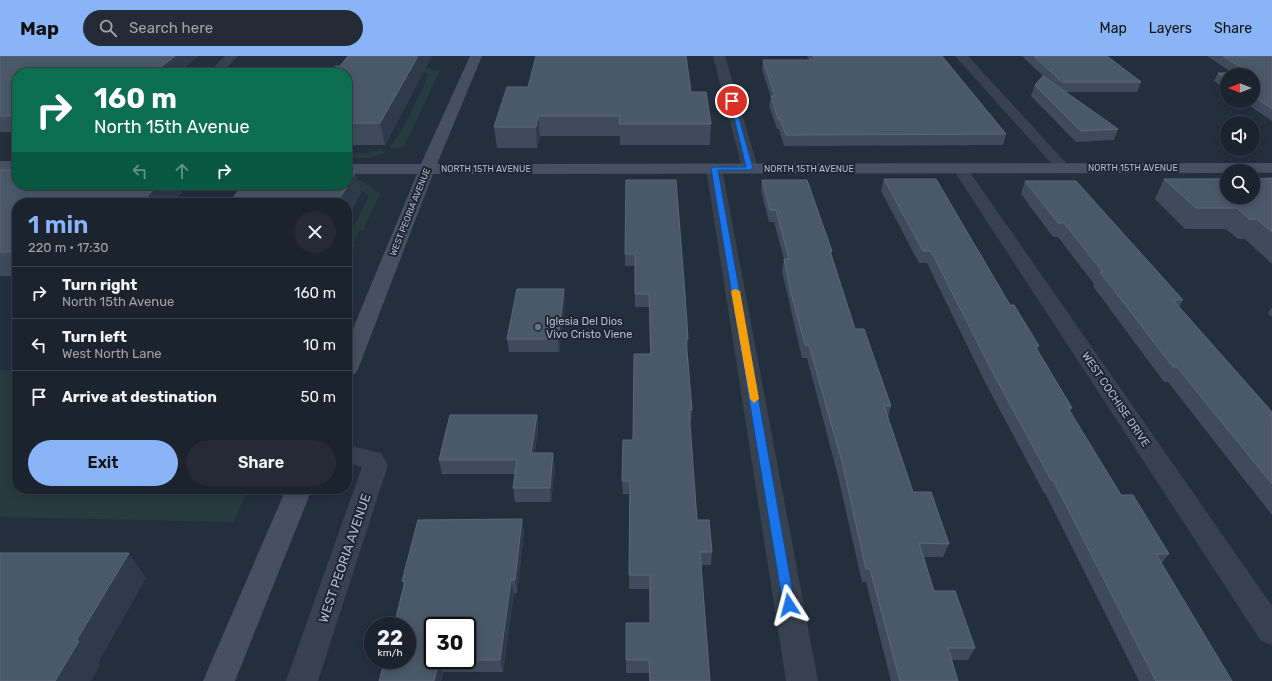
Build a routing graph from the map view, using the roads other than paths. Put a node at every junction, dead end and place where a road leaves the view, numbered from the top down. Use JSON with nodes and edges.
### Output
{"nodes":[{"id":1,"x":232,"y":56,"type":"edge"},
{"id":2,"x":476,"y":56,"type":"edge"},
{"id":3,"x":719,"y":56,"type":"edge"},
{"id":4,"x":961,"y":56,"type":"edge"},
{"id":5,"x":219,"y":68,"type":"edge"},
{"id":6,"x":0,"y":166,"type":"edge"},
{"id":7,"x":12,"y":166,"type":"edge"},
{"id":8,"x":352,"y":168,"type":"edge"},
{"id":9,"x":714,"y":168,"type":"junction"},
{"id":10,"x":750,"y":168,"type":"junction"},
{"id":11,"x":960,"y":168,"type":"junction"},
{"id":12,"x":1063,"y":168,"type":"junction"},
{"id":13,"x":1272,"y":168,"type":"edge"},
{"id":14,"x":427,"y":169,"type":"junction"},
{"id":15,"x":352,"y":357,"type":"edge"},
{"id":16,"x":352,"y":455,"type":"edge"},
{"id":17,"x":297,"y":494,"type":"edge"},
{"id":18,"x":1272,"y":631,"type":"edge"},
{"id":19,"x":219,"y":681,"type":"edge"},
{"id":20,"x":302,"y":681,"type":"edge"},
{"id":21,"x":802,"y":681,"type":"edge"}],
"edges":[{"from":1,"to":5,"type":"street"},
{"from":2,"to":14,"type":"street","name":"WEST PEORIA AVENUE"},
{"from":3,"to":10,"type":"street"},
{"from":4,"to":12,"type":"street"},
{"from":6,"to":7,"type":"street"},
{"from":8,"to":14,"type":"street","name":"NORTH 15TH AVENUE"},
{"from":9,"to":10,"type":"street","name":"NORTH 15TH AVENUE"},
{"from":9,"to":14,"type":"street","name":"NORTH 15TH AVENUE"},
{"from":9,"to":21,"type":"street"},
{"from":10,"to":11,"type":"street","name":"NORTH 15TH AVENUE"},
{"from":11,"to":12,"type":"street","name":"NORTH 15TH AVENUE"},
{"from":11,"to":18,"type":"street","name":"WEST COCHISE DRIVE"},
{"from":12,"to":13,"type":"street","name":"NORTH 15TH AVENUE"},
{"from":14,"to":15,"type":"street","name":"WEST PEORIA AVENUE"},
{"from":16,"to":20,"type":"street","name":"WEST PEORIA AVENUE"},
{"from":17,"to":19,"type":"street"}]}
